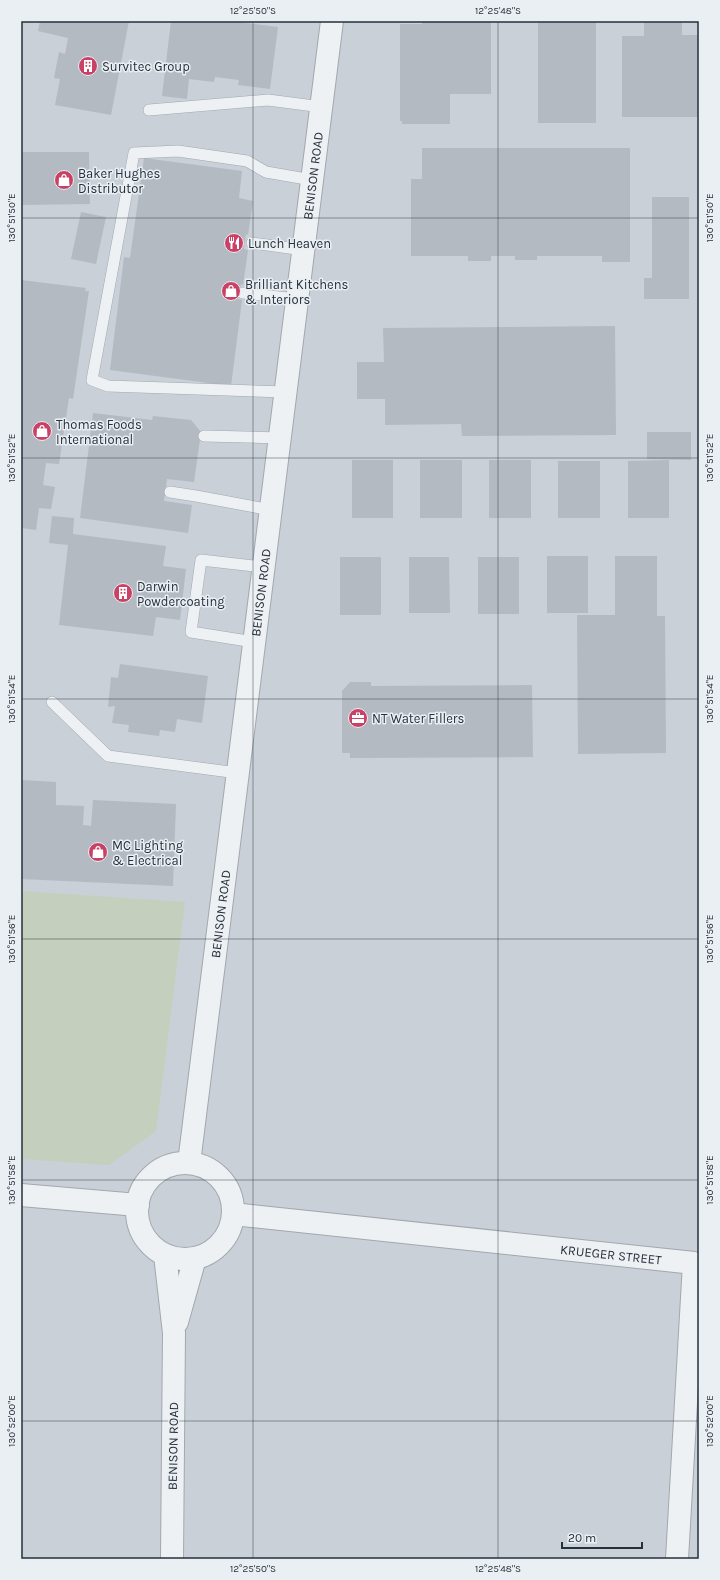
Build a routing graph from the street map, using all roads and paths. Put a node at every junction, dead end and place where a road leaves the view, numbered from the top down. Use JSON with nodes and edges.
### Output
{"nodes":[{"id":1,"x":332,"y":21,"type":"edge"},
{"id":2,"x":322,"y":107,"type":"junction"},
{"id":3,"x":149,"y":110,"type":"dead end"},
{"id":4,"x":312,"y":180,"type":"junction"},
{"id":5,"x":252,"y":243,"type":"dead end"},
{"id":6,"x":304,"y":250,"type":"junction"},
{"id":7,"x":243,"y":293,"type":"dead end"},
{"id":8,"x":297,"y":299,"type":"junction"},
{"id":9,"x":286,"y":392,"type":"junction"},
{"id":10,"x":204,"y":436,"type":"dead end"},
{"id":11,"x":280,"y":438,"type":"junction"},
{"id":12,"x":170,"y":492,"type":"dead end"},
{"id":13,"x":271,"y":510,"type":"junction"},
{"id":14,"x":264,"y":567,"type":"junction"},
{"id":15,"x":254,"y":642,"type":"junction"},
{"id":16,"x":52,"y":702,"type":"dead end"},
{"id":17,"x":238,"y":773,"type":"junction"},
{"id":18,"x":189,"y":1163,"type":"junction"},
{"id":19,"x":21,"y":1195,"type":"edge"},
{"id":20,"x":138,"y":1205,"type":"junction"},
{"id":21,"x":233,"y":1214,"type":"junction"},
{"id":22,"x":165,"y":1255,"type":"junction"},
{"id":23,"x":195,"y":1258,"type":"junction"},
{"id":24,"x":174,"y":1333,"type":"junction"},
{"id":25,"x":172,"y":1559,"type":"edge"},
{"id":26,"x":677,"y":1559,"type":"edge"}],
"edges":[{"from":1,"to":2,"type":"street","name":"BENISON ROAD"},
{"from":2,"to":3,"type":"lane"},
{"from":2,"to":4,"type":"street","name":"BENISON ROAD"},
{"from":4,"to":6,"type":"street","name":"BENISON ROAD"},
{"from":4,"to":9,"type":"lane"},
{"from":5,"to":6,"type":"lane"},
{"from":6,"to":8,"type":"street","name":"BENISON ROAD"},
{"from":7,"to":8,"type":"lane"},
{"from":8,"to":9,"type":"street","name":"BENISON ROAD"},
{"from":9,"to":11,"type":"street","name":"BENISON ROAD"},
{"from":10,"to":11,"type":"lane"},
{"from":11,"to":13,"type":"street","name":"BENISON ROAD"},
{"from":12,"to":13,"type":"lane"},
{"from":13,"to":14,"type":"street","name":"BENISON ROAD"},
{"from":14,"to":15,"type":"street","name":"BENISON ROAD"},
{"from":14,"to":15,"type":"lane"},
{"from":15,"to":17,"type":"street","name":"BENISON ROAD"},
{"from":16,"to":17,"type":"lane"},
{"from":17,"to":18,"type":"street","name":"BENISON ROAD"},
{"from":18,"to":20,"type":"street"},
{"from":18,"to":21,"type":"street"},
{"from":19,"to":20,"type":"street"},
{"from":20,"to":22,"type":"street"},
{"from":21,"to":23,"type":"street"},
{"from":21,"to":26,"type":"street","name":"KRUEGER STREET"},
{"from":22,"to":23,"type":"street"},
{"from":22,"to":24,"type":"street","name":"BENISON ROAD"},
{"from":23,"to":24,"type":"street","name":"BENISON ROAD"},
{"from":24,"to":25,"type":"street","name":"BENISON ROAD"}]}
